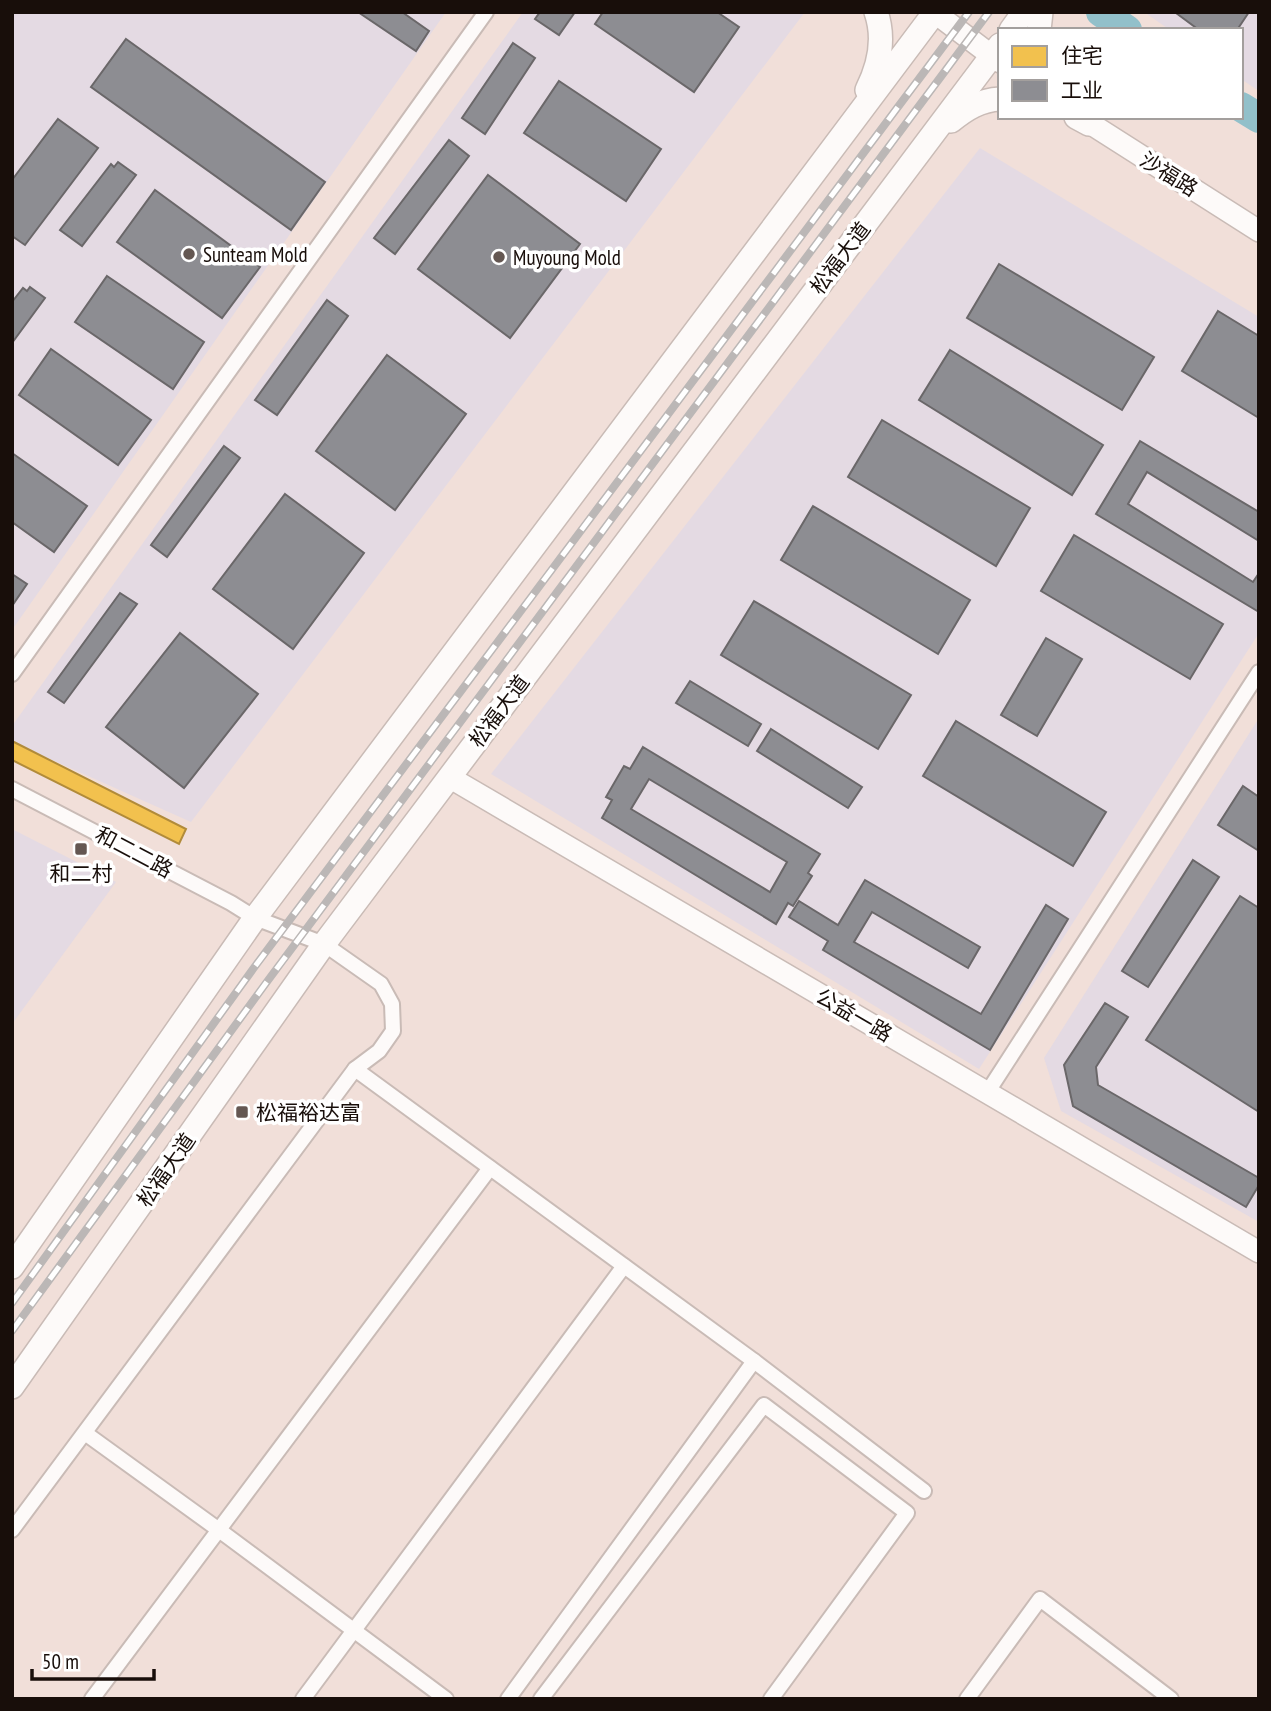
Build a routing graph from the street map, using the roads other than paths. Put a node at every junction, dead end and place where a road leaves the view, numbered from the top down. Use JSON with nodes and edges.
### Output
{"nodes":[{"id":1,"x":486,"y":12,"type":"edge"},
{"id":2,"x":876,"y":12,"type":"edge"},
{"id":3,"x":934,"y":12,"type":"edge"},
{"id":4,"x":1024,"y":12,"type":"edge"},
{"id":5,"x":1012,"y":28,"type":"edge"},
{"id":6,"x":997,"y":55,"type":"edge"},
{"id":7,"x":998,"y":99,"type":"edge"},
{"id":8,"x":1082,"y":119,"type":"edge"},
{"id":9,"x":847,"y":129,"type":"junction"},
{"id":10,"x":915,"y":159,"type":"junction"},
{"id":11,"x":1259,"y":231,"type":"edge"},
{"id":12,"x":1259,"y":673,"type":"edge"},
{"id":13,"x":12,"y":674,"type":"edge"},
{"id":14,"x":449,"y":777,"type":"junction"},
{"id":15,"x":12,"y":789,"type":"edge"},
{"id":16,"x":255,"y":918,"type":"junction"},
{"id":17,"x":324,"y":944,"type":"junction"},
{"id":18,"x":355,"y":1069,"type":"junction"},
{"id":19,"x":987,"y":1093,"type":"junction"},
{"id":20,"x":490,"y":1168,"type":"junction"},
{"id":21,"x":33,"y":1236,"type":"junction"},
{"id":22,"x":12,"y":1245,"type":"edge"},
{"id":23,"x":1259,"y":1252,"type":"edge"},
{"id":24,"x":624,"y":1266,"type":"junction"},
{"id":25,"x":12,"y":1267,"type":"edge"},
{"id":26,"x":754,"y":1361,"type":"junction"},
{"id":27,"x":12,"y":1387,"type":"edge"},
{"id":28,"x":85,"y":1433,"type":"junction"},
{"id":29,"x":924,"y":1491,"type":"dead end"},
{"id":30,"x":12,"y":1530,"type":"edge"},
{"id":31,"x":219,"y":1530,"type":"junction"},
{"id":32,"x":353,"y":1629,"type":"junction"},
{"id":33,"x":92,"y":1699,"type":"edge"},
{"id":34,"x":303,"y":1699,"type":"edge"},
{"id":35,"x":446,"y":1699,"type":"edge"},
{"id":36,"x":508,"y":1699,"type":"edge"},
{"id":37,"x":541,"y":1699,"type":"edge"},
{"id":38,"x":771,"y":1699,"type":"edge"},
{"id":39,"x":967,"y":1699,"type":"edge"},
{"id":40,"x":1171,"y":1699,"type":"edge"}],
"edges":[{"from":1,"to":13,"type":"street"},
{"from":2,"to":9,"type":"main road"},
{"from":3,"to":6,"type":"street"},
{"from":3,"to":9,"type":"main road"},
{"from":4,"to":5,"type":"main road"},
{"from":6,"to":10,"type":"main road","name":"松福大道"},
{"from":7,"to":10,"type":"main road"},
{"from":8,"to":11,"type":"street","name":"沙福路"},
{"from":9,"to":16,"type":"main road"},
{"from":10,"to":14,"type":"main road","name":"松福大道"},
{"from":12,"to":19,"type":"street"},
{"from":14,"to":17,"type":"main road","name":"松福大道"},
{"from":14,"to":19,"type":"street","name":"公益一路"},
{"from":15,"to":16,"type":"street","name":"和二二路"},
{"from":16,"to":17,"type":"street","name":"和二二路"},
{"from":16,"to":21,"type":"main road"},
{"from":17,"to":18,"type":"street","name":"和二二路"},
{"from":17,"to":27,"type":"main road","name":"松福大道"},
{"from":18,"to":20,"type":"street"},
{"from":18,"to":28,"type":"street","name":"和二二路"},
{"from":19,"to":23,"type":"street","name":"公益一路"},
{"from":20,"to":24,"type":"street"},
{"from":20,"to":31,"type":"street"},
{"from":21,"to":22,"type":"street"},
{"from":21,"to":25,"type":"main road"},
{"from":24,"to":26,"type":"street"},
{"from":24,"to":32,"type":"street"},
{"from":26,"to":29,"type":"street"},
{"from":26,"to":36,"type":"street"},
{"from":28,"to":30,"type":"street","name":"和二二路"},
{"from":28,"to":31,"type":"street"},
{"from":31,"to":32,"type":"street"},
{"from":31,"to":33,"type":"street"},
{"from":32,"to":34,"type":"street"},
{"from":32,"to":35,"type":"street"},
{"from":37,"to":38,"type":"street"},
{"from":39,"to":40,"type":"street"}]}
